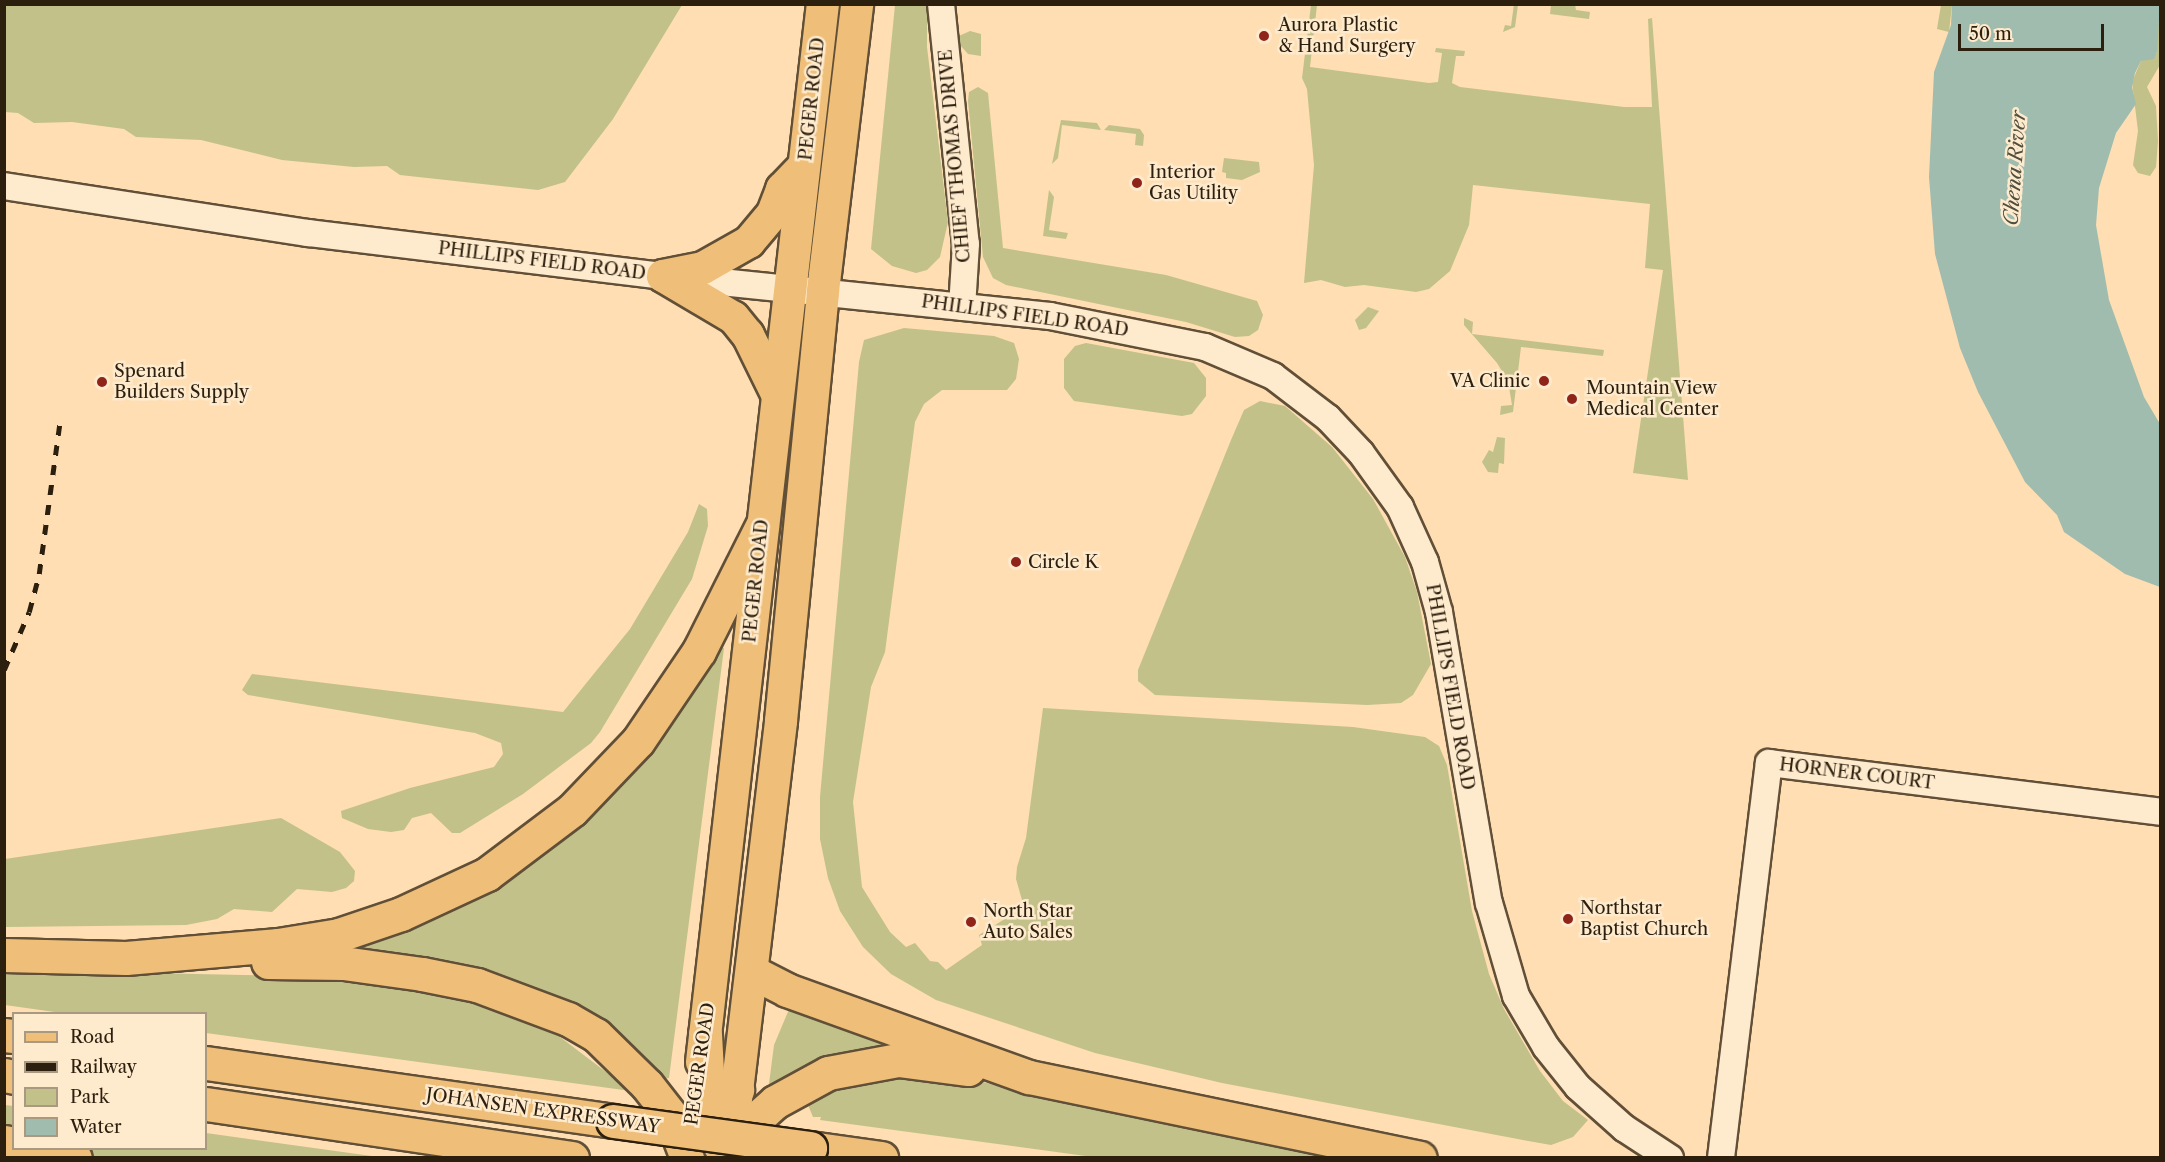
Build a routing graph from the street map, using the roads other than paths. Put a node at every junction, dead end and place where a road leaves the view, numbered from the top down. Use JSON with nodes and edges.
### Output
{"nodes":[{"id":1,"x":823,"y":4,"type":"edge"},
{"id":2,"x":857,"y":4,"type":"edge"},
{"id":3,"x":941,"y":4,"type":"edge"},
{"id":4,"x":805,"y":165,"type":"junction"},
{"id":5,"x":4,"y":186,"type":"edge"},
{"id":6,"x":663,"y":276,"type":"junction"},
{"id":7,"x":791,"y":287,"type":"junction"},
{"id":8,"x":823,"y":291,"type":"junction"},
{"id":9,"x":962,"y":307,"type":"junction"},
{"id":10,"x":776,"y":392,"type":"junction"},
{"id":11,"x":762,"y":526,"type":"junction"},
{"id":12,"x":2160,"y":812,"type":"edge"},
{"id":13,"x":4,"y":955,"type":"edge"},
{"id":14,"x":126,"y":958,"type":"junction"},
{"id":15,"x":752,"y":972,"type":"junction"},
{"id":16,"x":705,"y":1034,"type":"junction"},
{"id":17,"x":207,"y":1063,"type":"edge"},
{"id":18,"x":1029,"y":1077,"type":"junction"},
{"id":19,"x":737,"y":1090,"type":"junction"},
{"id":20,"x":207,"y":1104,"type":"edge"},
{"id":21,"x":710,"y":1126,"type":"junction"},
{"id":22,"x":40,"y":1150,"type":"edge"},
{"id":23,"x":686,"y":1157,"type":"edge"},
{"id":24,"x":75,"y":1158,"type":"edge"},
{"id":25,"x":572,"y":1158,"type":"edge"},
{"id":26,"x":728,"y":1158,"type":"edge"},
{"id":27,"x":881,"y":1158,"type":"edge"},
{"id":28,"x":1420,"y":1158,"type":"edge"},
{"id":29,"x":1670,"y":1158,"type":"edge"},
{"id":30,"x":1721,"y":1158,"type":"edge"}],
"edges":[{"from":1,"to":4,"type":"main road","name":"PEGER ROAD"},
{"from":2,"to":8,"type":"main road","name":"PEGER ROAD"},
{"from":3,"to":9,"type":"street","name":"CHIEF THOMAS DRIVE"},
{"from":4,"to":6,"type":"main road"},
{"from":4,"to":7,"type":"main road","name":"PEGER ROAD"},
{"from":5,"to":6,"type":"street","name":"PHILLIPS FIELD ROAD"},
{"from":6,"to":7,"type":"street","name":"PHILLIPS FIELD ROAD"},
{"from":6,"to":10,"type":"main road"},
{"from":7,"to":8,"type":"street","name":"PHILLIPS FIELD ROAD"},
{"from":7,"to":10,"type":"main road","name":"PEGER ROAD"},
{"from":8,"to":9,"type":"street","name":"PHILLIPS FIELD ROAD"},
{"from":8,"to":15,"type":"main road","name":"PEGER ROAD"},
{"from":9,"to":29,"type":"street","name":"PHILLIPS FIELD ROAD"},
{"from":10,"to":11,"type":"main road","name":"PEGER ROAD"},
{"from":11,"to":14,"type":"highway"},
{"from":11,"to":16,"type":"main road","name":"PEGER ROAD"},
{"from":12,"to":30,"type":"street","name":"HORNER COURT"},
{"from":13,"to":14,"type":"highway"},
{"from":14,"to":23,"type":"highway"},
{"from":15,"to":18,"type":"highway"},
{"from":15,"to":19,"type":"main road","name":"PEGER ROAD"},
{"from":16,"to":21,"type":"highway"},
{"from":16,"to":23,"type":"main road","name":"PEGER ROAD"},
{"from":17,"to":27,"type":"highway","name":"JOHANSEN EXPRESSWAY","bridge":true},
{"from":18,"to":26,"type":"highway"},
{"from":18,"to":28,"type":"highway"},
{"from":19,"to":21,"type":"highway"},
{"from":19,"to":26,"type":"main road","name":"PEGER ROAD"},
{"from":20,"to":25,"type":"highway"},
{"from":21,"to":23,"type":"highway"},
{"from":21,"to":26,"type":"highway"},
{"from":22,"to":24,"type":"highway"}]}
